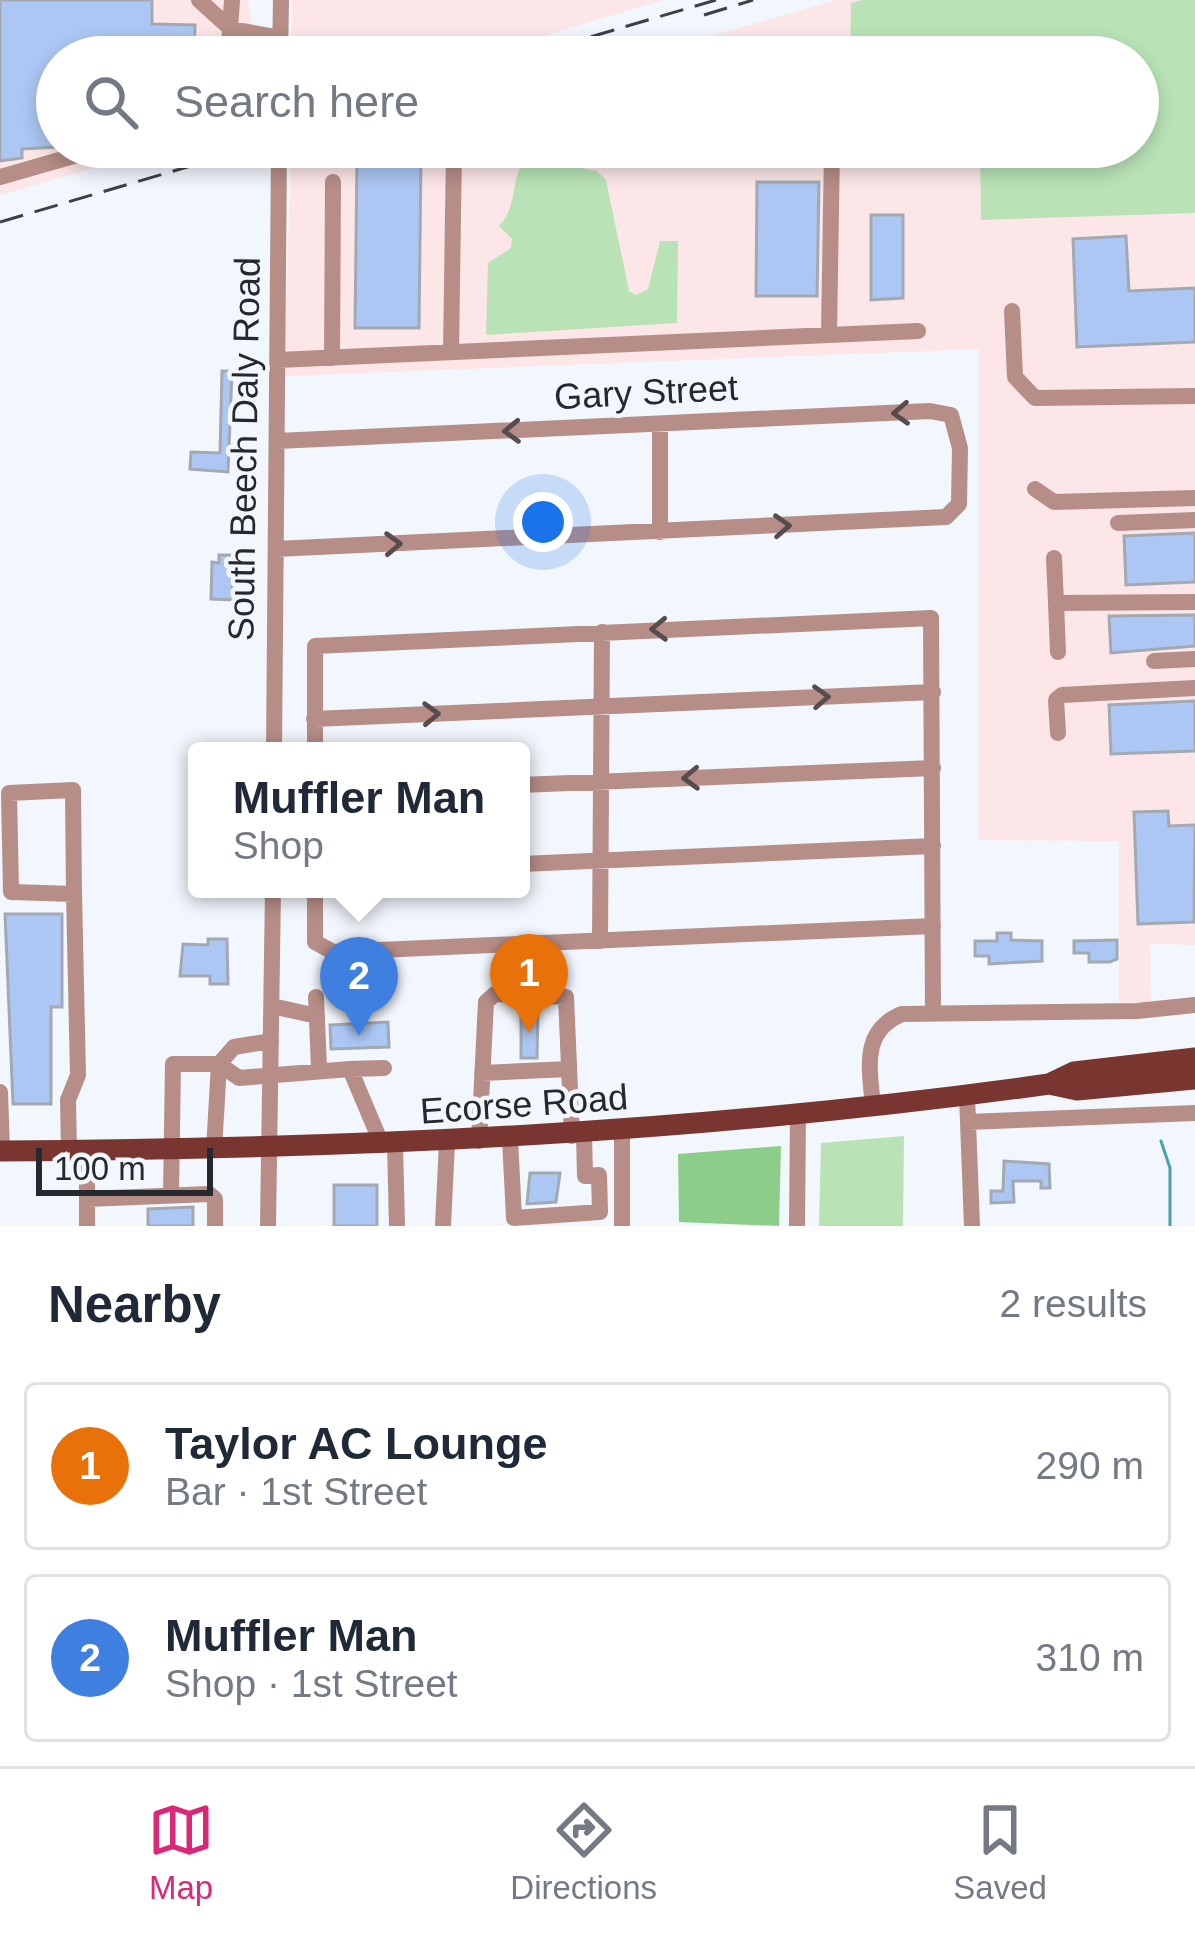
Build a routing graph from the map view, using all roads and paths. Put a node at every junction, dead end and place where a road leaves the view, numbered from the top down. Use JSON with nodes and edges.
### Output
{"nodes":[{"id":1,"x":232,"y":0,"type":"edge"},
{"id":2,"x":281,"y":0,"type":"edge"},
{"id":3,"x":205,"y":2,"type":"edge"},
{"id":4,"x":231,"y":29,"type":"junction"},
{"id":5,"x":230,"y":36,"type":"edge"},
{"id":6,"x":249,"y":36,"type":"edge"},
{"id":7,"x":281,"y":36,"type":"edge"},
{"id":8,"x":36,"y":167,"type":"edge"},
{"id":9,"x":279,"y":168,"type":"edge"},
{"id":10,"x":454,"y":168,"type":"edge"},
{"id":11,"x":832,"y":168,"type":"edge"},
{"id":12,"x":0,"y":177,"type":"edge"},
{"id":13,"x":333,"y":182,"type":"dead end"},
{"id":14,"x":1012,"y":311,"type":"dead end"},
{"id":15,"x":918,"y":331,"type":"dead end"},
{"id":16,"x":829,"y":335,"type":"junction"},
{"id":17,"x":451,"y":352,"type":"junction"},
{"id":18,"x":332,"y":358,"type":"junction"},
{"id":19,"x":278,"y":360,"type":"junction"},
{"id":20,"x":1195,"y":396,"type":"edge"},
{"id":21,"x":660,"y":425,"type":"junction"},
{"id":22,"x":277,"y":440,"type":"junction"},
{"id":23,"x":1035,"y":489,"type":"dead end"},
{"id":24,"x":1195,"y":498,"type":"edge"},
{"id":25,"x":1195,"y":520,"type":"edge"},
{"id":26,"x":1118,"y":523,"type":"dead end"},
{"id":27,"x":660,"y":532,"type":"junction"},
{"id":28,"x":276,"y":549,"type":"junction"},
{"id":29,"x":1054,"y":558,"type":"dead end"},
{"id":30,"x":1195,"y":602,"type":"edge"},
{"id":31,"x":1056,"y":603,"type":"junction"},
{"id":32,"x":602,"y":632,"type":"junction"},
{"id":33,"x":1058,"y":652,"type":"dead end"},
{"id":34,"x":1195,"y":659,"type":"edge"},
{"id":35,"x":1154,"y":661,"type":"dead end"},
{"id":36,"x":1195,"y":688,"type":"edge"},
{"id":37,"x":933,"y":692,"type":"junction"},
{"id":38,"x":602,"y":707,"type":"junction"},
{"id":39,"x":314,"y":718,"type":"junction"},
{"id":40,"x":1058,"y":733,"type":"dead end"},
{"id":41,"x":274,"y":742,"type":"edge"},
{"id":42,"x":315,"y":742,"type":"edge"},
{"id":43,"x":933,"y":768,"type":"junction"},
{"id":44,"x":601,"y":782,"type":"junction"},
{"id":45,"x":530,"y":785,"type":"edge"},
{"id":46,"x":933,"y":846,"type":"junction"},
{"id":47,"x":601,"y":860,"type":"junction"},
{"id":48,"x":530,"y":864,"type":"edge"},
{"id":49,"x":74,"y":894,"type":"junction"},
{"id":50,"x":273,"y":898,"type":"edge"},
{"id":51,"x":315,"y":898,"type":"edge"},
{"id":52,"x":933,"y":926,"type":"junction"},
{"id":53,"x":600,"y":941,"type":"junction"},
{"id":54,"x":1195,"y":1005,"type":"edge"},
{"id":55,"x":272,"y":1006,"type":"junction"},
{"id":56,"x":933,"y":1013,"type":"junction"},
{"id":57,"x":271,"y":1041,"type":"junction"},
{"id":58,"x":1195,"y":1058,"type":"edge"},
{"id":59,"x":219,"y":1064,"type":"junction"},
{"id":60,"x":319,"y":1068,"type":"junction"},
{"id":61,"x":384,"y":1068,"type":"dead end"},
{"id":62,"x":350,"y":1069,"type":"junction"},
{"id":63,"x":569,"y":1069,"type":"junction"},
{"id":64,"x":482,"y":1073,"type":"junction"},
{"id":65,"x":271,"y":1078,"type":"junction"},
{"id":66,"x":1195,"y":1079,"type":"edge"},
{"id":67,"x":1049,"y":1084,"type":"junction"},
{"id":68,"x":0,"y":1092,"type":"edge"},
{"id":69,"x":967,"y":1096,"type":"junction"},
{"id":70,"x":873,"y":1107,"type":"junction"},
{"id":71,"x":1195,"y":1113,"type":"edge"},
{"id":72,"x":798,"y":1115,"type":"junction"},
{"id":73,"x":968,"y":1122,"type":"junction"},
{"id":74,"x":622,"y":1131,"type":"junction"},
{"id":75,"x":578,"y":1135,"type":"junction"},
{"id":76,"x":509,"y":1139,"type":"junction"},
{"id":77,"x":479,"y":1141,"type":"junction"},
{"id":78,"x":447,"y":1142,"type":"junction"},
{"id":79,"x":389,"y":1145,"type":"junction"},
{"id":80,"x":270,"y":1149,"type":"junction"},
{"id":81,"x":169,"y":1150,"type":"junction"},
{"id":82,"x":214,"y":1150,"type":"junction"},
{"id":83,"x":1,"y":1151,"type":"edge"},
{"id":84,"x":78,"y":1151,"type":"junction"},
{"id":85,"x":171,"y":1195,"type":"junction"},
{"id":86,"x":87,"y":1198,"type":"junction"},
{"id":87,"x":87,"y":1226,"type":"edge"},
{"id":88,"x":215,"y":1226,"type":"edge"},
{"id":89,"x":268,"y":1226,"type":"edge"},
{"id":90,"x":397,"y":1226,"type":"edge"},
{"id":91,"x":443,"y":1226,"type":"edge"},
{"id":92,"x":622,"y":1226,"type":"edge"},
{"id":93,"x":797,"y":1226,"type":"edge"},
{"id":94,"x":972,"y":1226,"type":"edge"}],
"edges":[{"from":1,"to":4,"type":"street"},
{"from":2,"to":7,"type":"street"},
{"from":3,"to":4,"type":"street"},
{"from":4,"to":5,"type":"street"},
{"from":4,"to":6,"type":"street"},
{"from":8,"to":12,"type":"street"},
{"from":9,"to":19,"type":"street","name":"South Beech Daly Road"},
{"from":10,"to":17,"type":"street"},
{"from":11,"to":16,"type":"street"},
{"from":13,"to":18,"type":"street"},
{"from":14,"to":20,"type":"street"},
{"from":15,"to":16,"type":"street"},
{"from":16,"to":17,"type":"street"},
{"from":17,"to":18,"type":"street"},
{"from":18,"to":19,"type":"street"},
{"from":19,"to":22,"type":"street","name":"South Beech Daly Road"},
{"from":21,"to":22,"type":"street","name":"Gary Street","one_way":true},
{"from":21,"to":27,"type":"street"},
{"from":27,"to":21,"type":"street","name":"Gary Street","one_way":true},
{"from":22,"to":28,"type":"street","name":"South Beech Daly Road"},
{"from":23,"to":24,"type":"street"},
{"from":25,"to":26,"type":"street"},
{"from":28,"to":27,"type":"street","one_way":true},
{"from":28,"to":41,"type":"street","name":"South Beech Daly Road"},
{"from":29,"to":31,"type":"street"},
{"from":30,"to":31,"type":"street"},
{"from":31,"to":33,"type":"street"},
{"from":37,"to":32,"type":"street","one_way":true},
{"from":32,"to":38,"type":"street"},
{"from":32,"to":39,"type":"street"},
{"from":34,"to":35,"type":"street"},
{"from":36,"to":40,"type":"street"},
{"from":38,"to":37,"type":"street","one_way":true},
{"from":37,"to":43,"type":"street"},
{"from":39,"to":38,"type":"street","one_way":true},
{"from":38,"to":44,"type":"street"},
{"from":39,"to":42,"type":"street"},
{"from":43,"to":44,"type":"street","one_way":true},
{"from":43,"to":46,"type":"street"},
{"from":44,"to":45,"type":"street"},
{"from":44,"to":47,"type":"street"},
{"from":46,"to":47,"type":"street"},
{"from":46,"to":52,"type":"street"},
{"from":47,"to":48,"type":"street"},
{"from":47,"to":53,"type":"street"},
{"from":49,"to":49,"type":"street"},
{"from":49,"to":84,"type":"street"},
{"from":50,"to":55,"type":"street"},
{"from":51,"to":53,"type":"street"},
{"from":52,"to":53,"type":"street"},
{"from":52,"to":56,"type":"street"},
{"from":54,"to":56,"type":"street"},
{"from":55,"to":57,"type":"street"},
{"from":55,"to":60,"type":"street"},
{"from":56,"to":70,"type":"street"},
{"from":57,"to":59,"type":"street"},
{"from":57,"to":65,"type":"street"},
{"from":58,"to":67,"type":"main road","name":"Ecorse Road"},
{"from":59,"to":65,"type":"street"},
{"from":59,"to":81,"type":"street"},
{"from":59,"to":82,"type":"street"},
{"from":60,"to":62,"type":"street"},
{"from":60,"to":65,"type":"street"},
{"from":61,"to":62,"type":"street"},
{"from":62,"to":79,"type":"street"},
{"from":63,"to":64,"type":"street"},
{"from":63,"to":64,"type":"street"},
{"from":63,"to":75,"type":"street"},
{"from":64,"to":77,"type":"street"},
{"from":65,"to":80,"type":"street"},
{"from":66,"to":67,"type":"main road","name":"Ecorse Road"},
{"from":67,"to":69,"type":"main road","name":"Ecorse Road"},
{"from":68,"to":83,"type":"street"},
{"from":69,"to":70,"type":"main road","name":"Ecorse Road"},
{"from":69,"to":73,"type":"street"},
{"from":70,"to":72,"type":"main road","name":"Ecorse Road"},
{"from":71,"to":73,"type":"street"},
{"from":72,"to":74,"type":"main road","name":"Ecorse Road"},
{"from":72,"to":93,"type":"street"},
{"from":73,"to":94,"type":"street"},
{"from":74,"to":75,"type":"main road","name":"Ecorse Road"},
{"from":74,"to":92,"type":"street"},
{"from":75,"to":76,"type":"main road","name":"Ecorse Road"},
{"from":75,"to":76,"type":"street"},
{"from":76,"to":77,"type":"main road","name":"Ecorse Road"},
{"from":77,"to":78,"type":"main road","name":"Ecorse Road"},
{"from":78,"to":79,"type":"main road","name":"Ecorse Road"},
{"from":78,"to":91,"type":"street"},
{"from":79,"to":80,"type":"main road","name":"Ecorse Road"},
{"from":79,"to":90,"type":"street"},
{"from":80,"to":82,"type":"main road","name":"Ecorse Road"},
{"from":80,"to":89,"type":"street"},
{"from":81,"to":82,"type":"main road","name":"Ecorse Road"},
{"from":81,"to":84,"type":"main road","name":"Ecorse Road"},
{"from":81,"to":85,"type":"street"},
{"from":83,"to":84,"type":"main road","name":"Ecorse Road"},
{"from":84,"to":86,"type":"street"},
{"from":85,"to":86,"type":"street"},
{"from":85,"to":88,"type":"street"},
{"from":86,"to":87,"type":"street"}]}
